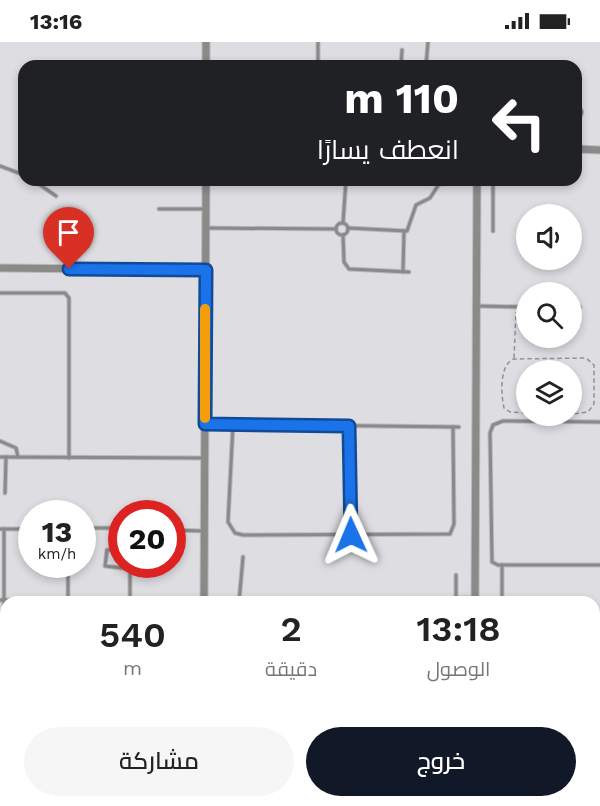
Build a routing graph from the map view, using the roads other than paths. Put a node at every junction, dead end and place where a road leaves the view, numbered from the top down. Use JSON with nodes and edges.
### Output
{"nodes":[{"id":1,"x":206,"y":42,"type":"edge"},
{"id":2,"x":318,"y":42,"type":"edge"},
{"id":3,"x":428,"y":42,"type":"edge"},
{"id":4,"x":402,"y":50,"type":"dead end"},
{"id":5,"x":206,"y":60,"type":"edge"},
{"id":6,"x":318,"y":60,"type":"edge"},
{"id":7,"x":401,"y":60,"type":"edge"},
{"id":8,"x":426,"y":60,"type":"edge"},
{"id":9,"x":582,"y":149,"type":"edge"},
{"id":10,"x":600,"y":150,"type":"edge"},
{"id":11,"x":0,"y":166,"type":"edge"},
{"id":12,"x":18,"y":173,"type":"edge"},
{"id":13,"x":42,"y":186,"type":"edge"},
{"id":14,"x":206,"y":186,"type":"edge"},
{"id":15,"x":346,"y":186,"type":"edge"},
{"id":16,"x":438,"y":186,"type":"edge"},
{"id":17,"x":477,"y":186,"type":"edge"},
{"id":18,"x":493,"y":186,"type":"edge"},
{"id":19,"x":56,"y":196,"type":"dead end"},
{"id":20,"x":159,"y":209,"type":"dead end"},
{"id":21,"x":206,"y":209,"type":"junction"},
{"id":22,"x":343,"y":223,"type":"junction"},
{"id":23,"x":206,"y":228,"type":"junction"},
{"id":24,"x":348,"y":228,"type":"junction"},
{"id":25,"x":336,"y":229,"type":"junction"},
{"id":26,"x":404,"y":231,"type":"junction"},
{"id":27,"x":493,"y":231,"type":"dead end"},
{"id":28,"x":343,"y":235,"type":"junction"},
{"id":29,"x":0,"y":268,"type":"edge"},
{"id":30,"x":206,"y":270,"type":"junction"},
{"id":31,"x":403,"y":272,"type":"junction"},
{"id":32,"x":410,"y":272,"type":"dead end"},
{"id":33,"x":0,"y":292,"type":"edge"},
{"id":34,"x":476,"y":306,"type":"junction"},
{"id":35,"x":516,"y":307,"type":"edge"},
{"id":36,"x":600,"y":422,"type":"edge"},
{"id":37,"x":205,"y":424,"type":"junction"},
{"id":38,"x":233,"y":424,"type":"junction"},
{"id":39,"x":349,"y":426,"type":"junction"},
{"id":40,"x":453,"y":427,"type":"junction"},
{"id":41,"x":459,"y":428,"type":"dead end"},
{"id":42,"x":0,"y":441,"type":"edge"},
{"id":43,"x":0,"y":457,"type":"edge"},
{"id":44,"x":6,"y":457,"type":"junction"},
{"id":45,"x":18,"y":457,"type":"junction"},
{"id":46,"x":69,"y":458,"type":"junction"},
{"id":47,"x":205,"y":458,"type":"junction"},
{"id":48,"x":5,"y":493,"type":"dead end"},
{"id":49,"x":2,"y":529,"type":"edge"},
{"id":50,"x":18,"y":529,"type":"edge"},
{"id":51,"x":186,"y":530,"type":"edge"},
{"id":52,"x":204,"y":531,"type":"junction"},
{"id":53,"x":351,"y":535,"type":"junction"},
{"id":54,"x":108,"y":550,"type":"edge"},
{"id":55,"x":243,"y":557,"type":"dead end"},
{"id":56,"x":502,"y":565,"type":"junction"},
{"id":57,"x":600,"y":565,"type":"edge"},
{"id":58,"x":108,"y":566,"type":"edge"},
{"id":59,"x":456,"y":575,"type":"dead end"},
{"id":60,"x":68,"y":578,"type":"edge"},
{"id":61,"x":130,"y":578,"type":"edge"},
{"id":62,"x":2,"y":596,"type":"edge"},
{"id":63,"x":68,"y":596,"type":"edge"},
{"id":64,"x":130,"y":596,"type":"edge"},
{"id":65,"x":204,"y":596,"type":"edge"},
{"id":66,"x":240,"y":596,"type":"edge"},
{"id":67,"x":456,"y":596,"type":"edge"},
{"id":68,"x":476,"y":596,"type":"edge"},
{"id":69,"x":502,"y":596,"type":"edge"}],
"edges":[{"from":1,"to":5,"type":"street"},
{"from":2,"to":6,"type":"lane"},
{"from":3,"to":8,"type":"lane"},
{"from":4,"to":7,"type":"lane"},
{"from":9,"to":10,"type":"street"},
{"from":11,"to":12,"type":"lane"},
{"from":13,"to":19,"type":"lane"},
{"from":14,"to":21,"type":"street"},
{"from":15,"to":22,"type":"lane"},
{"from":16,"to":26,"type":"lane"},
{"from":17,"to":34,"type":"street"},
{"from":18,"to":27,"type":"lane"},
{"from":20,"to":21,"type":"lane"},
{"from":21,"to":23,"type":"street"},
{"from":22,"to":24,"type":"lane"},
{"from":22,"to":25,"type":"lane"},
{"from":23,"to":25,"type":"lane"},
{"from":23,"to":30,"type":"street"},
{"from":24,"to":26,"type":"lane"},
{"from":24,"to":28,"type":"lane"},
{"from":25,"to":28,"type":"lane"},
{"from":26,"to":31,"type":"lane"},
{"from":28,"to":31,"type":"lane"},
{"from":29,"to":30,"type":"street"},
{"from":30,"to":37,"type":"street"},
{"from":31,"to":32,"type":"lane"},
{"from":33,"to":46,"type":"lane"},
{"from":34,"to":35,"type":"lane"},
{"from":34,"to":68,"type":"street"},
{"from":36,"to":56,"type":"lane"},
{"from":37,"to":38,"type":"lane"},
{"from":37,"to":47,"type":"street"},
{"from":38,"to":39,"type":"lane"},
{"from":38,"to":53,"type":"lane"},
{"from":39,"to":40,"type":"lane"},
{"from":39,"to":53,"type":"lane"},
{"from":40,"to":41,"type":"lane"},
{"from":40,"to":53,"type":"lane"},
{"from":42,"to":45,"type":"lane"},
{"from":43,"to":44,"type":"lane"},
{"from":44,"to":45,"type":"lane"},
{"from":44,"to":48,"type":"lane"},
{"from":45,"to":46,"type":"lane"},
{"from":46,"to":47,"type":"lane"},
{"from":47,"to":52,"type":"street"},
{"from":49,"to":50,"type":"lane"},
{"from":49,"to":62,"type":"lane"},
{"from":51,"to":52,"type":"lane"},
{"from":52,"to":65,"type":"street"},
{"from":54,"to":58,"type":"lane"},
{"from":55,"to":66,"type":"lane"},
{"from":56,"to":57,"type":"lane"},
{"from":56,"to":69,"type":"lane"},
{"from":59,"to":67,"type":"lane"},
{"from":60,"to":63,"type":"lane"},
{"from":61,"to":64,"type":"lane"}]}
